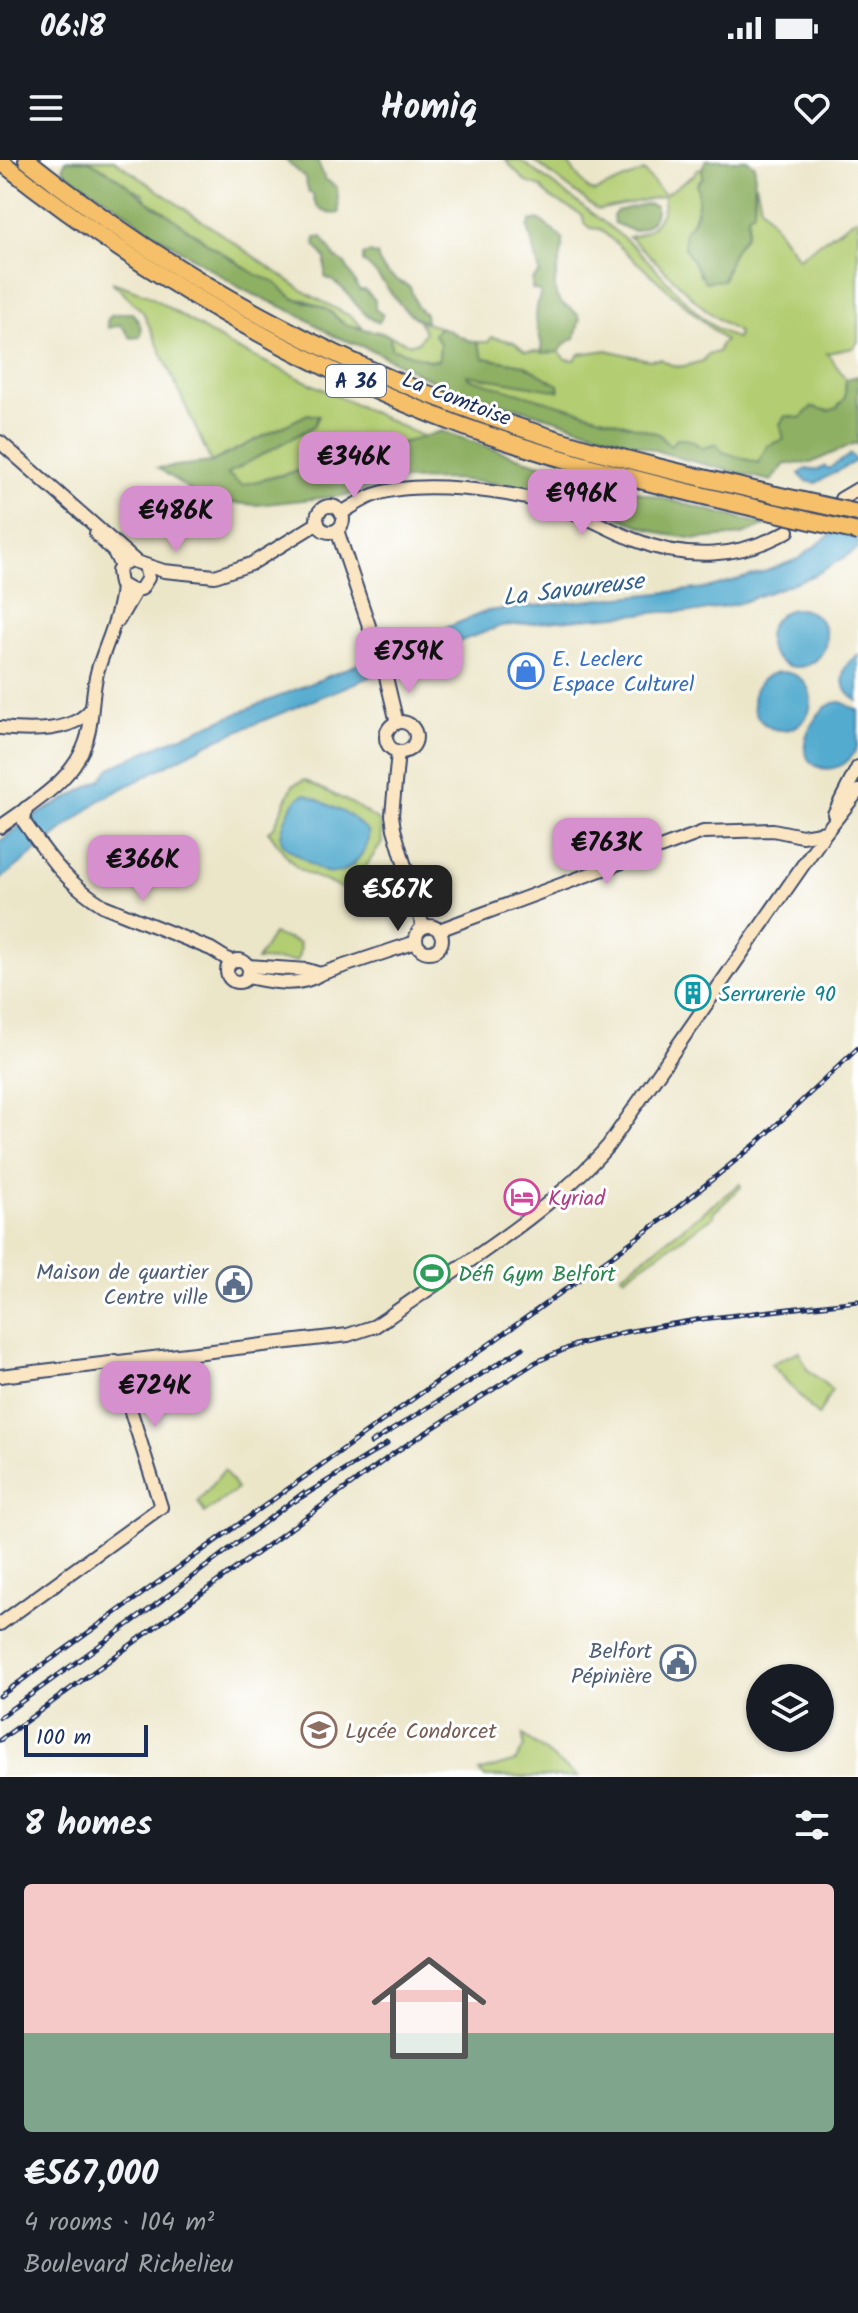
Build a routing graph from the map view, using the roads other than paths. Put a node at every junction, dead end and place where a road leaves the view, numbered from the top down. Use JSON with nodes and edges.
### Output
{"nodes":[{"id":1,"x":27,"y":160,"type":"edge"},
{"id":2,"x":0,"y":161,"type":"edge"},
{"id":3,"x":0,"y":442,"type":"edge"},
{"id":4,"x":858,"y":489,"type":"edge"},
{"id":5,"x":55,"y":491,"type":"junction"},
{"id":6,"x":841,"y":499,"type":"dead end"},
{"id":7,"x":341,"y":513,"type":"junction"},
{"id":8,"x":858,"y":513,"type":"edge"},
{"id":9,"x":318,"y":523,"type":"junction"},
{"id":10,"x":337,"y":530,"type":"junction"},
{"id":11,"x":788,"y":531,"type":"dead end"},
{"id":12,"x":858,"y":532,"type":"edge"},
{"id":13,"x":140,"y":563,"type":"junction"},
{"id":14,"x":121,"y":566,"type":"junction"},
{"id":15,"x":200,"y":575,"type":"junction"},
{"id":16,"x":122,"y":586,"type":"junction"},
{"id":17,"x":141,"y":586,"type":"junction"},
{"id":18,"x":116,"y":624,"type":"junction"},
{"id":19,"x":91,"y":709,"type":"junction"},
{"id":20,"x":397,"y":723,"type":"junction"},
{"id":21,"x":68,"y":724,"type":"junction"},
{"id":22,"x":0,"y":728,"type":"edge"},
{"id":23,"x":398,"y":752,"type":"junction"},
{"id":24,"x":81,"y":754,"type":"junction"},
{"id":25,"x":858,"y":767,"type":"edge"},
{"id":26,"x":858,"y":791,"type":"edge"},
{"id":27,"x":17,"y":819,"type":"edge"},
{"id":28,"x":826,"y":832,"type":"junction"},
{"id":29,"x":802,"y":836,"type":"junction"},
{"id":30,"x":810,"y":858,"type":"junction"},
{"id":31,"x":423,"y":927,"type":"junction"},
{"id":32,"x":439,"y":930,"type":"junction"},
{"id":33,"x":416,"y":942,"type":"junction"},
{"id":34,"x":232,"y":962,"type":"junction"},
{"id":35,"x":248,"y":971,"type":"junction"},
{"id":36,"x":115,"y":1361,"type":"junction"},
{"id":37,"x":0,"y":1376,"type":"edge"},
{"id":38,"x":0,"y":1624,"type":"edge"}],
"edges":[{"from":1,"to":8,"type":"highway","name":"La Comtoise","number":"A 36","bridge":true},
{"from":2,"to":12,"type":"highway","name":"La Comtoise","number":"A 36","bridge":true},
{"from":3,"to":5,"type":"main road"},
{"from":4,"to":6,"type":"main road"},
{"from":5,"to":13,"type":"main road"},
{"from":5,"to":14,"type":"main road"},
{"from":7,"to":9,"type":"main road"},
{"from":7,"to":10,"type":"main road"},
{"from":7,"to":11,"type":"main road"},
{"from":9,"to":10,"type":"main road"},
{"from":9,"to":15,"type":"main road"},
{"from":10,"to":20,"type":"main road"},
{"from":13,"to":14,"type":"main road"},
{"from":13,"to":15,"type":"main road"},
{"from":13,"to":17,"type":"main road"},
{"from":14,"to":16,"type":"main road"},
{"from":15,"to":17,"type":"main road"},
{"from":16,"to":17,"type":"main road"},
{"from":16,"to":18,"type":"main road"},
{"from":17,"to":18,"type":"main road"},
{"from":18,"to":19,"type":"main road"},
{"from":19,"to":21,"type":"main road"},
{"from":19,"to":24,"type":"main road"},
{"from":20,"to":23,"type":"main road"},
{"from":20,"to":23,"type":"main road"},
{"from":21,"to":22,"type":"main road"},
{"from":21,"to":24,"type":"main road"},
{"from":23,"to":31,"type":"main road"},
{"from":24,"to":27,"type":"main road"},
{"from":25,"to":28,"type":"main road"},
{"from":26,"to":28,"type":"main road"},
{"from":27,"to":34,"type":"main road"},
{"from":28,"to":29,"type":"main road"},
{"from":28,"to":30,"type":"main road"},
{"from":29,"to":30,"type":"main road"},
{"from":29,"to":32,"type":"main road"},
{"from":30,"to":36,"type":"main road"},
{"from":31,"to":32,"type":"main road"},
{"from":31,"to":33,"type":"main road"},
{"from":32,"to":33,"type":"main road"},
{"from":33,"to":35,"type":"main road"},
{"from":34,"to":35,"type":"main road"},
{"from":34,"to":35,"type":"main road"},
{"from":36,"to":37,"type":"main road"},
{"from":36,"to":38,"type":"main road"}]}
